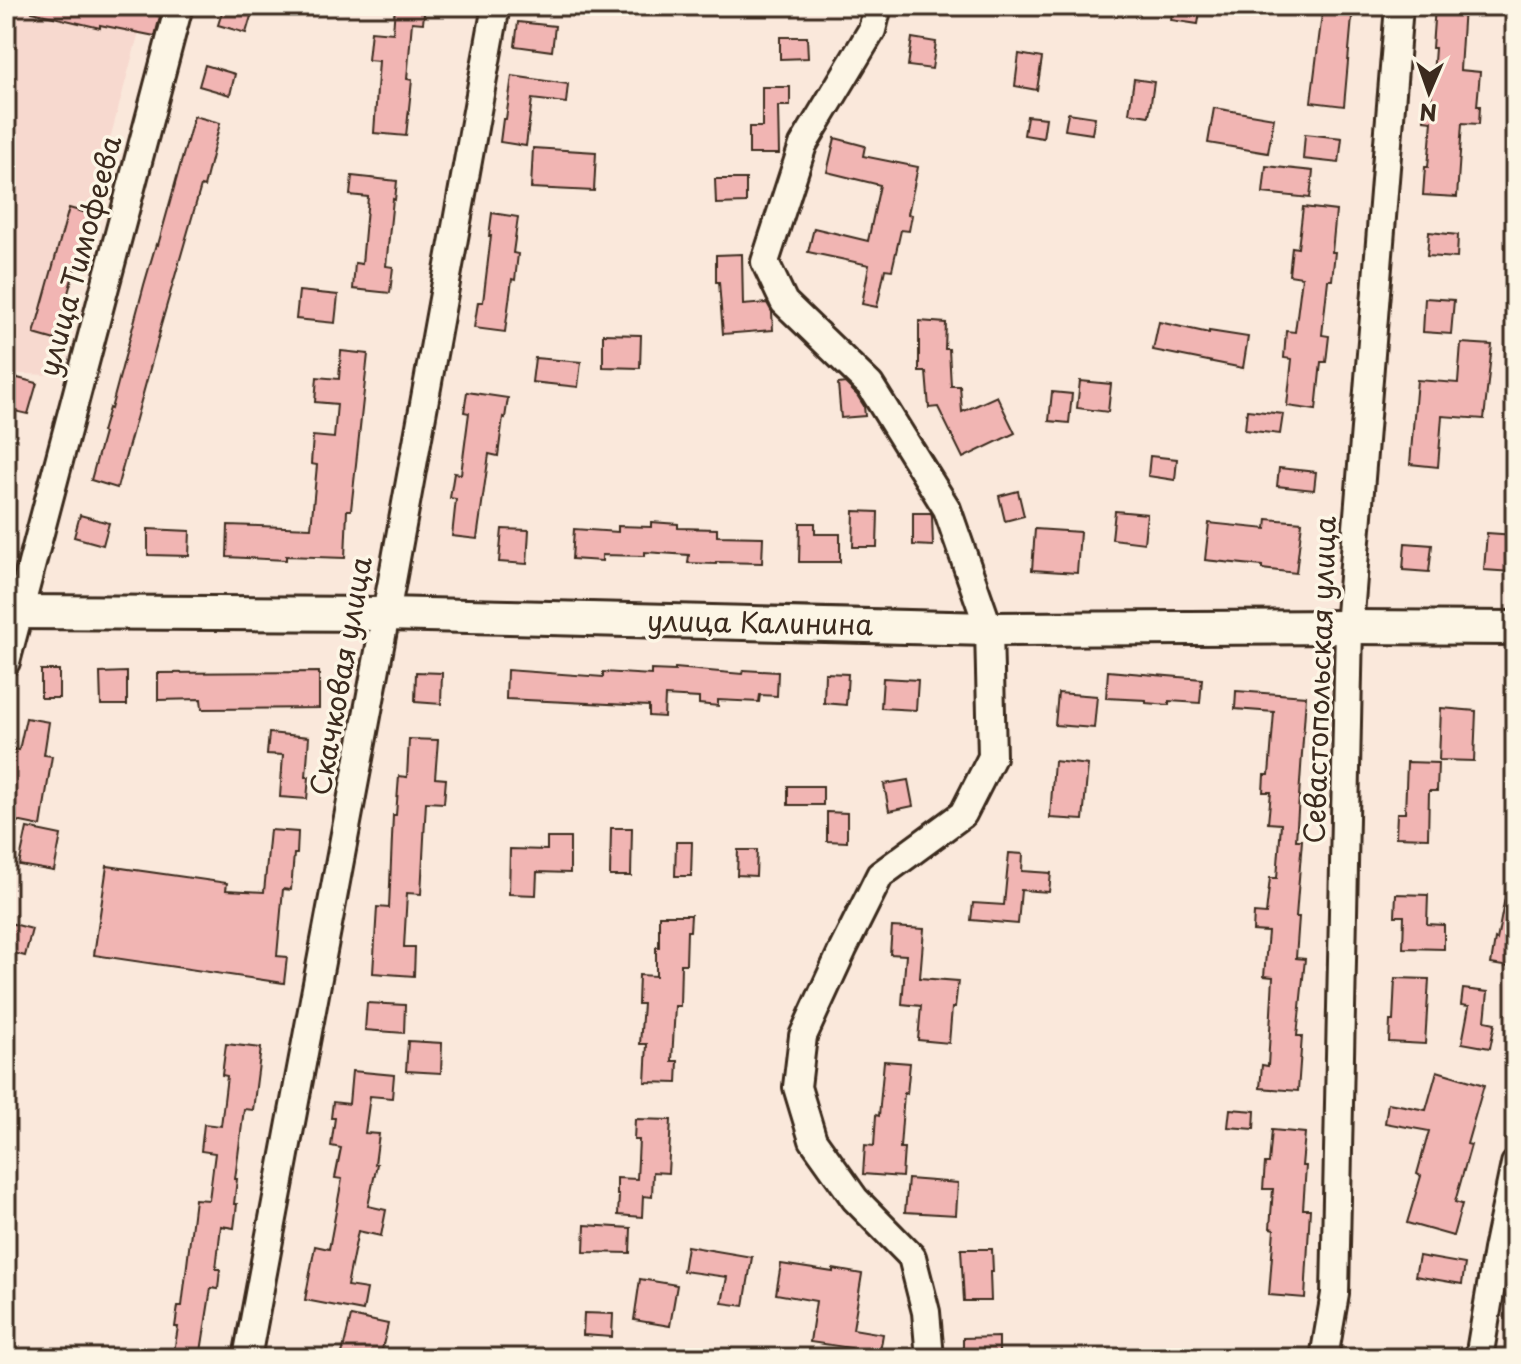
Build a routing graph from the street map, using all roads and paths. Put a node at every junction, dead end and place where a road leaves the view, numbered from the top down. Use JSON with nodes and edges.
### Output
{"nodes":[{"id":1,"x":179,"y":6,"type":"edge"},
{"id":2,"x":496,"y":6,"type":"edge"},
{"id":3,"x":878,"y":6,"type":"edge"},
{"id":4,"x":1399,"y":6,"type":"edge"},
{"id":5,"x":13,"y":612,"type":"edge"},
{"id":6,"x":386,"y":614,"type":"junction"},
{"id":7,"x":1349,"y":627,"type":"junction"},
{"id":8,"x":1515,"y":628,"type":"edge"},
{"id":9,"x":989,"y":629,"type":"junction"},
{"id":10,"x":6,"y":662,"type":"edge"},
{"id":11,"x":1515,"y":1164,"type":"edge"},
{"id":12,"x":1506,"y":1251,"type":"edge"},
{"id":13,"x":247,"y":1358,"type":"edge"},
{"id":14,"x":930,"y":1358,"type":"edge"},
{"id":15,"x":1324,"y":1358,"type":"edge"},
{"id":16,"x":1479,"y":1358,"type":"edge"}],
"edges":[{"from":1,"to":5,"type":"street","name":"улица Тимофеева"},
{"from":2,"to":6,"type":"street","name":"Скачковая улица"},
{"from":3,"to":9,"type":"street"},
{"from":4,"to":7,"type":"street","name":"Севастопольская улица"},
{"from":5,"to":6,"type":"main road","name":"улица Калинина"},
{"from":5,"to":10,"type":"street","name":"улица Тимофеева"},
{"from":6,"to":9,"type":"main road","name":"улица Калинина"},
{"from":6,"to":13,"type":"street","name":"Скачковая улица"},
{"from":7,"to":8,"type":"main road","name":"улица Калинина"},
{"from":7,"to":9,"type":"main road","name":"улица Калинина"},
{"from":7,"to":15,"type":"street","name":"Севастопольская улица"},
{"from":9,"to":14,"type":"street"},
{"from":11,"to":12,"type":"street"},
{"from":12,"to":16,"type":"street"}]}
